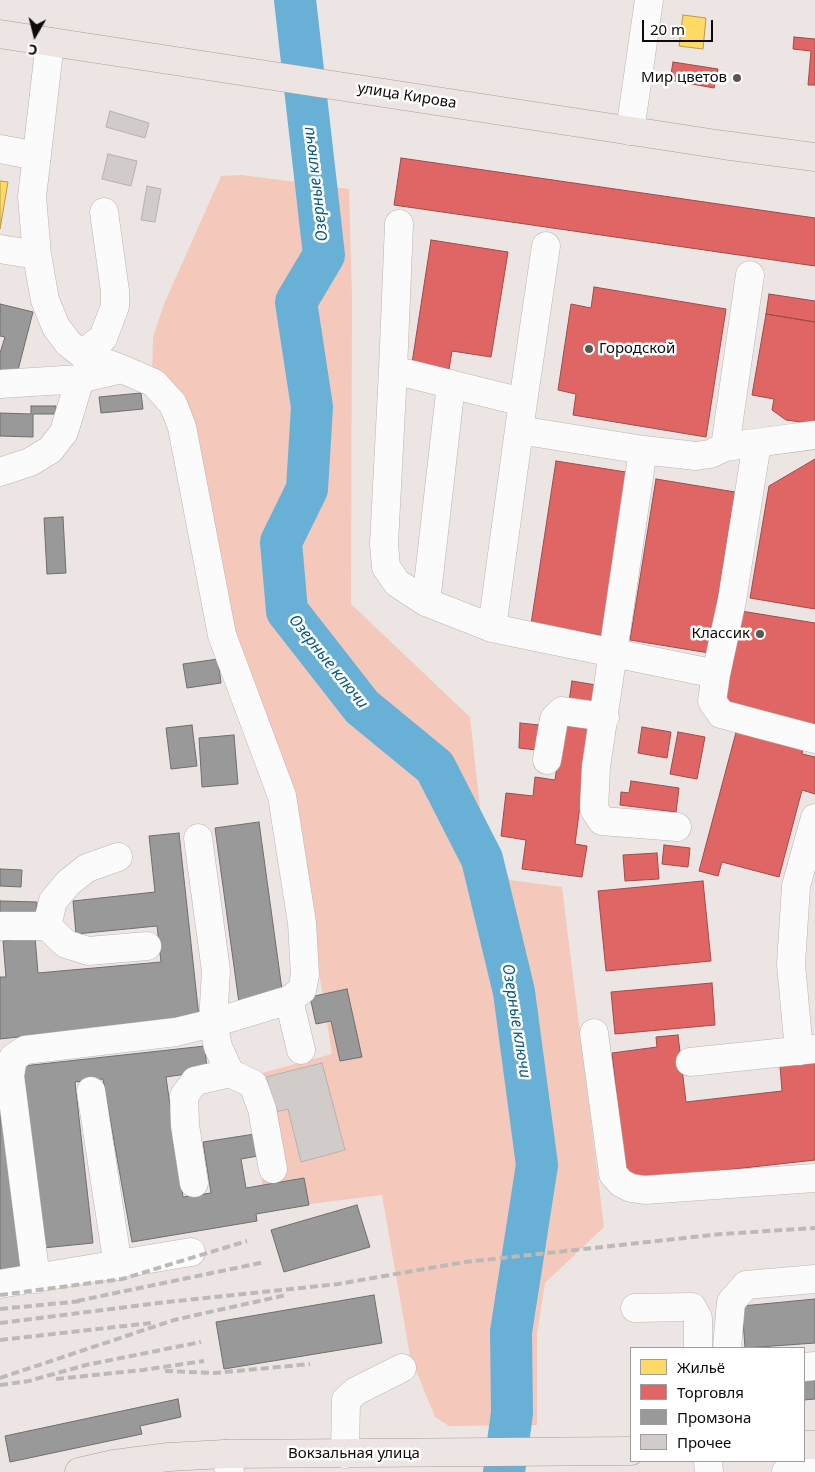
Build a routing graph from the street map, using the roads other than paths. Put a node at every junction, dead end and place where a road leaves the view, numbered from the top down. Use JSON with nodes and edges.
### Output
{"nodes":[{"id":1,"x":649,"y":0,"type":"edge"},
{"id":2,"x":0,"y":34,"type":"edge"},
{"id":3,"x":50,"y":42,"type":"junction"},
{"id":4,"x":630,"y":131,"type":"junction"},
{"id":5,"x":0,"y":149,"type":"edge"},
{"id":6,"x":37,"y":156,"type":"junction"},
{"id":7,"x":815,"y":156,"type":"edge"},
{"id":8,"x":104,"y":212,"type":"dead end"},
{"id":9,"x":399,"y":224,"type":"dead end"},
{"id":10,"x":546,"y":246,"type":"dead end"},
{"id":11,"x":0,"y":249,"type":"edge"},
{"id":12,"x":37,"y":255,"type":"junction"},
{"id":13,"x":750,"y":275,"type":"dead end"},
{"id":14,"x":81,"y":366,"type":"junction"},
{"id":15,"x":393,"y":370,"type":"junction"},
{"id":16,"x":0,"y":384,"type":"edge"},
{"id":17,"x":451,"y":384,"type":"junction"},
{"id":18,"x":523,"y":402,"type":"junction"},
{"id":19,"x":519,"y":430,"type":"junction"},
{"id":20,"x":815,"y":435,"type":"edge"},
{"id":21,"x":757,"y":443,"type":"junction"},
{"id":22,"x":725,"y":447,"type":"junction"},
{"id":23,"x":643,"y":450,"type":"junction"},
{"id":24,"x":0,"y":472,"type":"edge"},
{"id":25,"x":426,"y":602,"type":"junction"},
{"id":26,"x":492,"y":628,"type":"junction"},
{"id":27,"x":614,"y":654,"type":"junction"},
{"id":28,"x":716,"y":674,"type":"junction"},
{"id":29,"x":605,"y":717,"type":"junction"},
{"id":30,"x":815,"y":739,"type":"edge"},
{"id":31,"x":547,"y":760,"type":"dead end"},
{"id":32,"x":815,"y":818,"type":"edge"},
{"id":33,"x":677,"y":827,"type":"dead end"},
{"id":34,"x":198,"y":838,"type":"dead end"},
{"id":35,"x":118,"y":857,"type":"dead end"},
{"id":36,"x":0,"y":926,"type":"edge"},
{"id":37,"x":47,"y":926,"type":"junction"},
{"id":38,"x":147,"y":946,"type":"dead end"},
{"id":39,"x":289,"y":1000,"type":"junction"},
{"id":40,"x":213,"y":1023,"type":"junction"},
{"id":41,"x":594,"y":1033,"type":"dead end"},
{"id":42,"x":301,"y":1050,"type":"dead end"},
{"id":43,"x":807,"y":1050,"type":"edge"},
{"id":44,"x":690,"y":1062,"type":"dead end"},
{"id":45,"x":230,"y":1072,"type":"junction"},
{"id":46,"x":91,"y":1091,"type":"dead end"},
{"id":47,"x":273,"y":1168,"type":"dead end"},
{"id":48,"x":815,"y":1178,"type":"edge"},
{"id":49,"x":194,"y":1183,"type":"dead end"},
{"id":50,"x":191,"y":1252,"type":"dead end"},
{"id":51,"x":118,"y":1266,"type":"junction"},
{"id":52,"x":815,"y":1279,"type":"edge"},
{"id":53,"x":36,"y":1280,"type":"junction"},
{"id":54,"x":0,"y":1284,"type":"edge"},
{"id":55,"x":635,"y":1308,"type":"dead end"},
{"id":56,"x":698,"y":1347,"type":"edge"},
{"id":57,"x":726,"y":1347,"type":"edge"},
{"id":58,"x":402,"y":1368,"type":"dead end"},
{"id":59,"x":630,"y":1450,"type":"edge"},
{"id":60,"x":345,"y":1454,"type":"junction"},
{"id":61,"x":227,"y":1463,"type":"edge"},
{"id":62,"x":815,"y":1470,"type":"edge"},
{"id":63,"x":78,"y":1472,"type":"edge"},
{"id":64,"x":786,"y":1472,"type":"edge"}],
"edges":[{"from":1,"to":4,"type":"street"},
{"from":2,"to":3,"type":"main road","name":"улица Кирова"},
{"from":3,"to":4,"type":"main road","name":"улица Кирова"},
{"from":3,"to":6,"type":"street"},
{"from":4,"to":7,"type":"main road","name":"улица Кирова"},
{"from":5,"to":6,"type":"street"},
{"from":6,"to":12,"type":"street"},
{"from":8,"to":14,"type":"street"},
{"from":9,"to":15,"type":"street"},
{"from":10,"to":18,"type":"street"},
{"from":11,"to":12,"type":"street"},
{"from":12,"to":14,"type":"street"},
{"from":13,"to":22,"type":"street"},
{"from":14,"to":16,"type":"street"},
{"from":14,"to":24,"type":"street"},
{"from":14,"to":39,"type":"street"},
{"from":15,"to":17,"type":"street"},
{"from":15,"to":25,"type":"street"},
{"from":17,"to":18,"type":"street"},
{"from":17,"to":25,"type":"street"},
{"from":18,"to":19,"type":"street"},
{"from":19,"to":23,"type":"street"},
{"from":19,"to":26,"type":"street"},
{"from":20,"to":21,"type":"street"},
{"from":21,"to":22,"type":"street"},
{"from":21,"to":28,"type":"street"},
{"from":22,"to":23,"type":"street"},
{"from":23,"to":27,"type":"street"},
{"from":25,"to":26,"type":"street"},
{"from":26,"to":27,"type":"street"},
{"from":27,"to":28,"type":"street"},
{"from":27,"to":29,"type":"street"},
{"from":28,"to":30,"type":"street"},
{"from":29,"to":31,"type":"street"},
{"from":29,"to":33,"type":"street"},
{"from":32,"to":43,"type":"street"},
{"from":34,"to":40,"type":"street"},
{"from":35,"to":37,"type":"street"},
{"from":36,"to":37,"type":"street"},
{"from":37,"to":38,"type":"street"},
{"from":39,"to":40,"type":"street"},
{"from":39,"to":42,"type":"street"},
{"from":40,"to":45,"type":"street"},
{"from":40,"to":53,"type":"street"},
{"from":41,"to":48,"type":"street"},
{"from":43,"to":44,"type":"street"},
{"from":45,"to":47,"type":"street"},
{"from":45,"to":49,"type":"street"},
{"from":46,"to":51,"type":"street"},
{"from":50,"to":51,"type":"street"},
{"from":51,"to":53,"type":"street"},
{"from":52,"to":57,"type":"street"},
{"from":53,"to":54,"type":"street"},
{"from":55,"to":56,"type":"street"},
{"from":58,"to":60,"type":"street"},
{"from":59,"to":60,"type":"main road","name":"Вокзальная улица"},
{"from":60,"to":61,"type":"main road","name":"Вокзальная улица"},
{"from":61,"to":63,"type":"main road","name":"Вокзальная улица"},
{"from":62,"to":64,"type":"street"}]}
